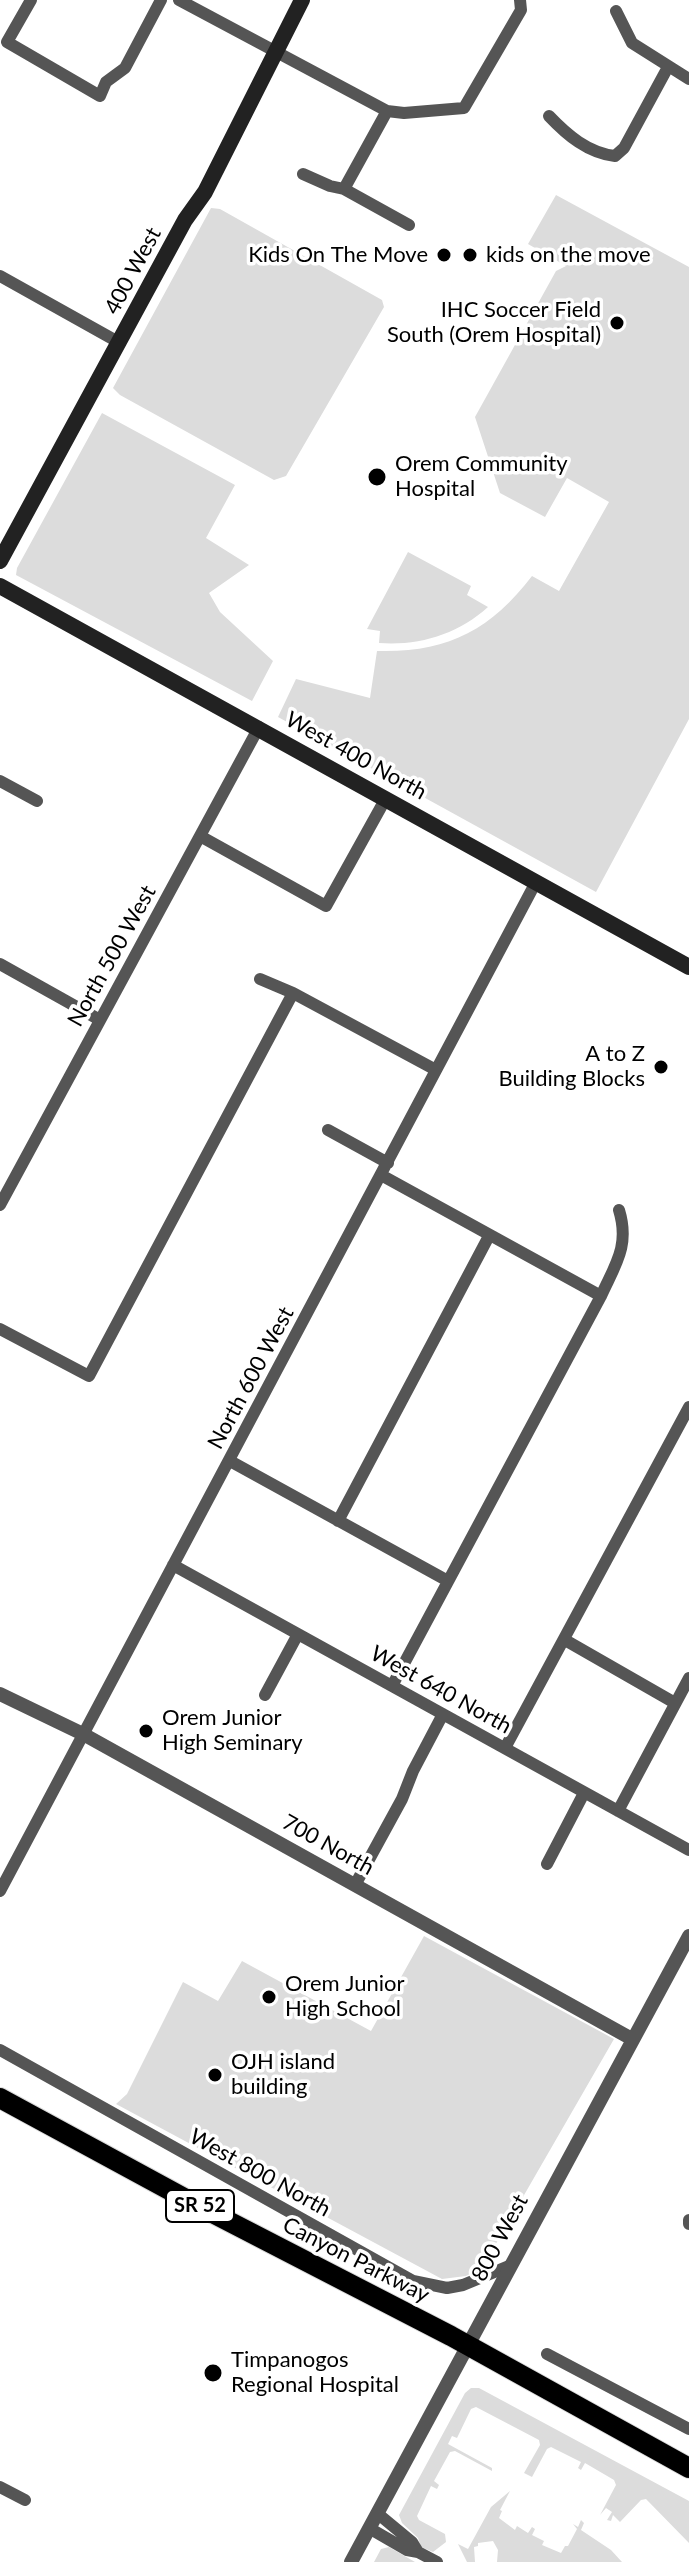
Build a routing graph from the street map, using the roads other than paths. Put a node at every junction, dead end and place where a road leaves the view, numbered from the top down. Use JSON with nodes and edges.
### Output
{"nodes":[{"id":1,"x":31,"y":0,"type":"edge"},
{"id":2,"x":161,"y":0,"type":"edge"},
{"id":3,"x":179,"y":0,"type":"edge"},
{"id":4,"x":302,"y":0,"type":"edge"},
{"id":5,"x":520,"y":0,"type":"edge"},
{"id":6,"x":616,"y":11,"type":"dead end"},
{"id":7,"x":276,"y":51,"type":"junction"},
{"id":8,"x":668,"y":67,"type":"junction"},
{"id":9,"x":689,"y":79,"type":"edge"},
{"id":10,"x":387,"y":111,"type":"junction"},
{"id":11,"x":549,"y":116,"type":"dead end"},
{"id":12,"x":303,"y":174,"type":"dead end"},
{"id":13,"x":344,"y":189,"type":"junction"},
{"id":14,"x":409,"y":225,"type":"dead end"},
{"id":15,"x":0,"y":276,"type":"edge"},
{"id":16,"x":120,"y":343,"type":"junction"},
{"id":17,"x":0,"y":561,"type":"edge"},
{"id":18,"x":0,"y":586,"type":"edge"},
{"id":19,"x":259,"y":727,"type":"junction"},
{"id":20,"x":0,"y":781,"type":"edge"},
{"id":21,"x":386,"y":798,"type":"junction"},
{"id":22,"x":37,"y":801,"type":"dead end"},
{"id":23,"x":200,"y":836,"type":"junction"},
{"id":24,"x":536,"y":882,"type":"junction"},
{"id":25,"x":0,"y":964,"type":"edge"},
{"id":26,"x":689,"y":967,"type":"edge"},
{"id":27,"x":260,"y":979,"type":"dead end"},
{"id":28,"x":293,"y":993,"type":"junction"},
{"id":29,"x":100,"y":1020,"type":"junction"},
{"id":30,"x":436,"y":1070,"type":"junction"},
{"id":31,"x":328,"y":1130,"type":"dead end"},
{"id":32,"x":388,"y":1163,"type":"junction"},
{"id":33,"x":381,"y":1175,"type":"junction"},
{"id":34,"x":0,"y":1205,"type":"edge"},
{"id":35,"x":619,"y":1210,"type":"dead end"},
{"id":36,"x":489,"y":1236,"type":"junction"},
{"id":37,"x":601,"y":1296,"type":"junction"},
{"id":38,"x":0,"y":1329,"type":"edge"},
{"id":39,"x":689,"y":1407,"type":"edge"},
{"id":40,"x":230,"y":1461,"type":"junction"},
{"id":41,"x":338,"y":1521,"type":"junction"},
{"id":42,"x":173,"y":1565,"type":"junction"},
{"id":43,"x":448,"y":1581,"type":"junction"},
{"id":44,"x":298,"y":1634,"type":"junction"},
{"id":45,"x":565,"y":1640,"type":"junction"},
{"id":46,"x":689,"y":1678,"type":"edge"},
{"id":47,"x":392,"y":1686,"type":"junction"},
{"id":48,"x":0,"y":1694,"type":"edge"},
{"id":49,"x":265,"y":1695,"type":"dead end"},
{"id":50,"x":675,"y":1703,"type":"junction"},
{"id":51,"x":443,"y":1714,"type":"junction"},
{"id":52,"x":83,"y":1734,"type":"junction"},
{"id":53,"x":505,"y":1748,"type":"junction"},
{"id":54,"x":584,"y":1793,"type":"junction"},
{"id":55,"x":618,"y":1811,"type":"junction"},
{"id":56,"x":689,"y":1850,"type":"edge"},
{"id":57,"x":547,"y":1864,"type":"dead end"},
{"id":58,"x":355,"y":1885,"type":"junction"},
{"id":59,"x":0,"y":1891,"type":"edge"},
{"id":60,"x":689,"y":1936,"type":"edge"},
{"id":61,"x":632,"y":2039,"type":"junction"},
{"id":62,"x":0,"y":2050,"type":"edge"},
{"id":63,"x":0,"y":2098,"type":"edge"},
{"id":64,"x":509,"y":2266,"type":"junction"},
{"id":65,"x":468,"y":2345,"type":"junction"},
{"id":66,"x":547,"y":2354,"type":"dead end"},
{"id":67,"x":689,"y":2429,"type":"edge"},
{"id":68,"x":689,"y":2468,"type":"edge"},
{"id":69,"x":0,"y":2487,"type":"edge"},
{"id":70,"x":25,"y":2500,"type":"dead end"},
{"id":71,"x":377,"y":2513,"type":"junction"},
{"id":72,"x":369,"y":2528,"type":"junction"},
{"id":73,"x":418,"y":2552,"type":"junction"},
{"id":74,"x":351,"y":2562,"type":"edge"},
{"id":75,"x":437,"y":2562,"type":"edge"}],
"edges":[{"from":1,"to":2,"type":"street"},
{"from":3,"to":7,"type":"street"},
{"from":4,"to":7,"type":"main road","name":"400 West"},
{"from":5,"to":10,"type":"street"},
{"from":6,"to":8,"type":"street"},
{"from":7,"to":10,"type":"street"},
{"from":7,"to":16,"type":"main road","name":"400 West"},
{"from":8,"to":9,"type":"street"},
{"from":8,"to":11,"type":"street"},
{"from":10,"to":13,"type":"street"},
{"from":12,"to":13,"type":"street"},
{"from":13,"to":14,"type":"street"},
{"from":15,"to":16,"type":"street"},
{"from":16,"to":17,"type":"main road","name":"400 West"},
{"from":18,"to":19,"type":"main road","name":"West 400 North"},
{"from":19,"to":21,"type":"main road","name":"West 400 North"},
{"from":19,"to":23,"type":"street","name":"North 500 West"},
{"from":20,"to":22,"type":"street"},
{"from":21,"to":23,"type":"street"},
{"from":21,"to":24,"type":"main road","name":"West 400 North"},
{"from":23,"to":29,"type":"street","name":"North 500 West"},
{"from":24,"to":26,"type":"main road","name":"West 400 North"},
{"from":24,"to":30,"type":"street","name":"North 600 West"},
{"from":25,"to":29,"type":"street"},
{"from":27,"to":28,"type":"street"},
{"from":28,"to":30,"type":"street"},
{"from":28,"to":38,"type":"street"},
{"from":29,"to":34,"type":"street","name":"North 500 West"},
{"from":30,"to":32,"type":"street","name":"North 600 West"},
{"from":31,"to":32,"type":"street"},
{"from":32,"to":33,"type":"street","name":"North 600 West"},
{"from":33,"to":36,"type":"street"},
{"from":33,"to":40,"type":"street","name":"North 600 West"},
{"from":35,"to":37,"type":"street"},
{"from":36,"to":37,"type":"street"},
{"from":36,"to":41,"type":"street"},
{"from":37,"to":43,"type":"street"},
{"from":39,"to":45,"type":"street"},
{"from":40,"to":41,"type":"street"},
{"from":40,"to":42,"type":"street","name":"North 600 West"},
{"from":41,"to":43,"type":"street"},
{"from":42,"to":44,"type":"street","name":"West 640 North"},
{"from":42,"to":52,"type":"street","name":"North 600 West"},
{"from":43,"to":47,"type":"street"},
{"from":44,"to":47,"type":"street","name":"West 640 North"},
{"from":44,"to":49,"type":"street"},
{"from":45,"to":50,"type":"street"},
{"from":45,"to":53,"type":"street"},
{"from":46,"to":50,"type":"street"},
{"from":47,"to":51,"type":"street","name":"West 640 North"},
{"from":48,"to":52,"type":"street","name":"700 North"},
{"from":50,"to":55,"type":"street"},
{"from":51,"to":53,"type":"street","name":"West 640 North"},
{"from":51,"to":58,"type":"street"},
{"from":52,"to":58,"type":"street","name":"700 North"},
{"from":52,"to":59,"type":"street","name":"North 600 West"},
{"from":53,"to":54,"type":"street","name":"West 640 North"},
{"from":54,"to":55,"type":"street","name":"West 640 North"},
{"from":54,"to":57,"type":"street"},
{"from":55,"to":56,"type":"street","name":"West 640 North"},
{"from":58,"to":61,"type":"street","name":"700 North"},
{"from":60,"to":61,"type":"street","name":"800 West"},
{"from":61,"to":64,"type":"street","name":"800 West"},
{"from":62,"to":64,"type":"street","name":"West 800 North"},
{"from":63,"to":65,"type":"highway","name":"Canyon Parkway","number":"SR 52"},
{"from":64,"to":65,"type":"street","name":"800 West"},
{"from":65,"to":68,"type":"highway","name":"Canyon Parkway","number":"SR 52"},
{"from":65,"to":71,"type":"street","name":"800 West"},
{"from":66,"to":67,"type":"street"},
{"from":69,"to":70,"type":"street"},
{"from":71,"to":72,"type":"street","name":"800 West"},
{"from":71,"to":73,"type":"street"},
{"from":72,"to":73,"type":"street"},
{"from":72,"to":74,"type":"street","name":"800 West"},
{"from":73,"to":75,"type":"street"}]}
